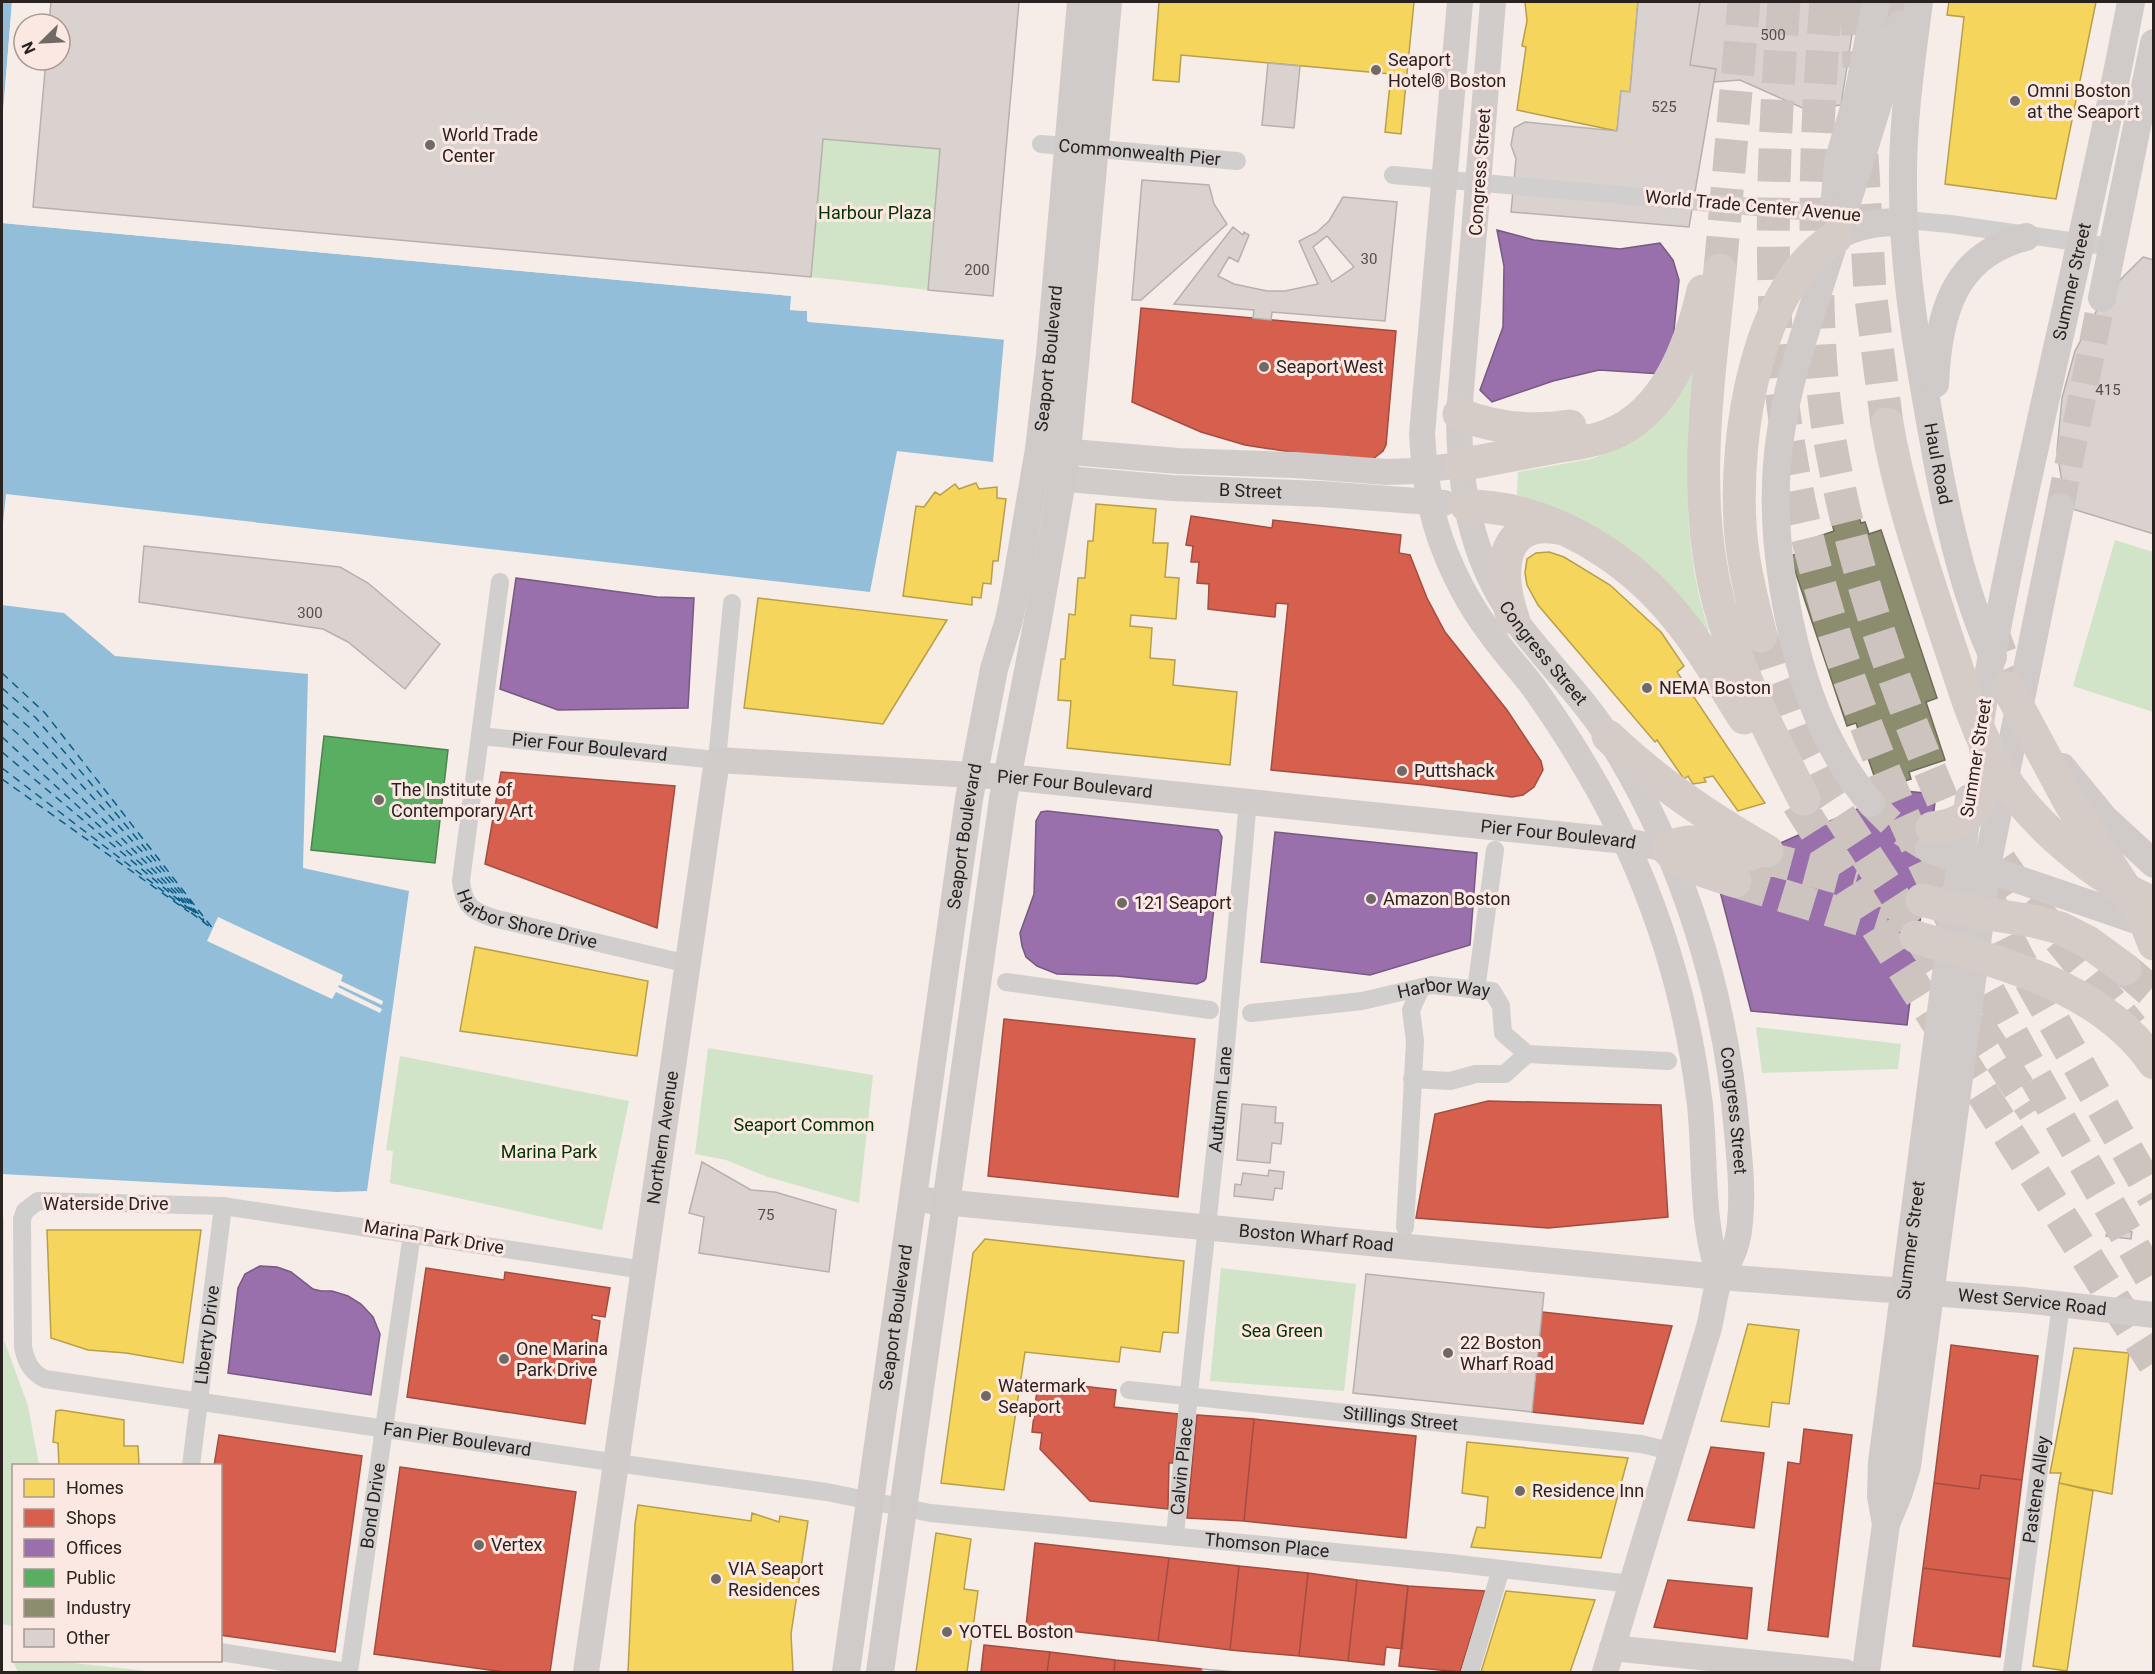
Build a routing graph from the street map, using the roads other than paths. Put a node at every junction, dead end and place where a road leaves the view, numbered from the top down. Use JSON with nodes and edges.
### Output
{"nodes":[{"id":1,"x":1081,"y":2,"type":"edge"},
{"id":2,"x":1108,"y":2,"type":"edge"},
{"id":3,"x":1460,"y":2,"type":"edge"},
{"id":4,"x":1493,"y":2,"type":"edge"},
{"id":5,"x":1876,"y":2,"type":"edge"},
{"id":6,"x":1907,"y":2,"type":"edge"},
{"id":7,"x":1919,"y":2,"type":"edge"},
{"id":8,"x":2130,"y":2,"type":"edge"},
{"id":9,"x":2154,"y":43,"type":"edge"},
{"id":10,"x":1041,"y":144,"type":"dead end"},
{"id":11,"x":1237,"y":161,"type":"dead end"},
{"id":12,"x":1393,"y":175,"type":"dead end"},
{"id":13,"x":1904,"y":222,"type":"junction"},
{"id":14,"x":1836,"y":237,"type":"junction"},
{"id":15,"x":2026,"y":237,"type":"dead end"},
{"id":16,"x":2081,"y":243,"type":"junction"},
{"id":17,"x":2112,"y":247,"type":"junction"},
{"id":18,"x":2102,"y":298,"type":"tunnel mouth"},
{"id":19,"x":1682,"y":353,"type":"junction"},
{"id":20,"x":1459,"y":414,"type":"junction"},
{"id":21,"x":1887,"y":424,"type":"tunnel mouth"},
{"id":22,"x":1936,"y":452,"type":"junction"},
{"id":23,"x":1050,"y":464,"type":"junction"},
{"id":24,"x":1460,"y":465,"type":"junction"},
{"id":25,"x":1424,"y":470,"type":"junction"},
{"id":26,"x":1429,"y":502,"type":"junction"},
{"id":27,"x":1466,"y":505,"type":"junction"},
{"id":28,"x":2060,"y":507,"type":"tunnel mouth"},
{"id":29,"x":1564,"y":530,"type":"junction"},
{"id":30,"x":500,"y":582,"type":"dead end"},
{"id":31,"x":732,"y":603,"type":"dead end"},
{"id":32,"x":1513,"y":618,"type":"junction"},
{"id":33,"x":1761,"y":636,"type":"tunnel mouth"},
{"id":34,"x":1533,"y":687,"type":"junction"},
{"id":35,"x":2008,"y":688,"type":"junction"},
{"id":36,"x":1600,"y":725,"type":"junction"},
{"id":37,"x":480,"y":736,"type":"junction"},
{"id":38,"x":1983,"y":738,"type":"junction"},
{"id":39,"x":717,"y":760,"type":"junction"},
{"id":40,"x":973,"y":775,"type":"junction"},
{"id":41,"x":1006,"y":777,"type":"junction"},
{"id":42,"x":1248,"y":801,"type":"junction"},
{"id":43,"x":1871,"y":803,"type":"tunnel mouth"},
{"id":44,"x":1930,"y":838,"type":"joint"},
{"id":45,"x":1625,"y":841,"type":"junction"},
{"id":46,"x":1495,"y":849,"type":"dead end"},
{"id":47,"x":1667,"y":849,"type":"junction"},
{"id":48,"x":2154,"y":864,"type":"edge"},
{"id":49,"x":1735,"y":881,"type":"tunnel mouth"},
{"id":50,"x":2125,"y":888,"type":"junction"},
{"id":51,"x":1922,"y":900,"type":"dead end"},
{"id":52,"x":2152,"y":924,"type":"edge"},
{"id":53,"x":1916,"y":937,"type":"tunnel mouth"},
{"id":54,"x":688,"y":964,"type":"junction"},
{"id":55,"x":2125,"y":969,"type":"tunnel mouth"},
{"id":56,"x":1006,"y":982,"type":"dead end"},
{"id":57,"x":1421,"y":987,"type":"junction"},
{"id":58,"x":1476,"y":990,"type":"junction"},
{"id":59,"x":1210,"y":1010,"type":"dead end"},
{"id":60,"x":1251,"y":1013,"type":"dead end"},
{"id":61,"x":1527,"y":1054,"type":"junction"},
{"id":62,"x":1668,"y":1061,"type":"dead end"},
{"id":63,"x":2154,"y":1062,"type":"edge"},
{"id":64,"x":1412,"y":1079,"type":"junction"},
{"id":65,"x":912,"y":1199,"type":"junction"},
{"id":66,"x":946,"y":1203,"type":"junction"},
{"id":67,"x":223,"y":1206,"type":"junction"},
{"id":68,"x":1207,"y":1227,"type":"junction"},
{"id":69,"x":1405,"y":1227,"type":"dead end"},
{"id":70,"x":412,"y":1234,"type":"junction"},
{"id":71,"x":644,"y":1270,"type":"junction"},
{"id":72,"x":1720,"y":1277,"type":"junction"},
{"id":73,"x":1910,"y":1293,"type":"joint"},
{"id":74,"x":2061,"y":1304,"type":"junction"},
{"id":75,"x":2154,"y":1315,"type":"edge"},
{"id":76,"x":1911,"y":1333,"type":"junction"},
{"id":77,"x":45,"y":1379,"type":"joint"},
{"id":78,"x":1129,"y":1390,"type":"dead end"},
{"id":79,"x":1189,"y":1397,"type":"junction"},
{"id":80,"x":199,"y":1400,"type":"junction"},
{"id":81,"x":384,"y":1428,"type":"junction"},
{"id":82,"x":1671,"y":1451,"type":"junction"},
{"id":83,"x":616,"y":1462,"type":"junction"},
{"id":84,"x":191,"y":1464,"type":"edge"},
{"id":85,"x":870,"y":1501,"type":"junction"},
{"id":86,"x":903,"y":1508,"type":"junction"},
{"id":87,"x":1175,"y":1535,"type":"junction"},
{"id":88,"x":1501,"y":1569,"type":"junction"},
{"id":89,"x":1631,"y":1584,"type":"junction"},
{"id":90,"x":1612,"y":1648,"type":"junction"},
{"id":91,"x":222,"y":1652,"type":"edge"},
{"id":92,"x":348,"y":1672,"type":"edge"},
{"id":93,"x":586,"y":1672,"type":"edge"},
{"id":94,"x":846,"y":1672,"type":"edge"},
{"id":95,"x":880,"y":1672,"type":"edge"},
{"id":96,"x":1470,"y":1672,"type":"edge"},
{"id":97,"x":1605,"y":1672,"type":"edge"},
{"id":98,"x":1845,"y":1672,"type":"edge"},
{"id":99,"x":1866,"y":1672,"type":"edge"},
{"id":100,"x":2012,"y":1672,"type":"edge"}],
"edges":[{"from":1,"to":23,"type":"main road","name":"Seaport Boulevard"},
{"from":2,"to":23,"type":"main road","name":"Seaport Boulevard"},
{"from":3,"to":25,"type":"main road","name":"Congress Street"},
{"from":4,"to":20,"type":"main road","name":"Congress Street"},
{"from":5,"to":14,"type":"main road"},
{"from":6,"to":14,"type":"main road"},
{"from":7,"to":13,"type":"main road","name":"Haul Road"},
{"from":8,"to":16,"type":"main road","name":"Summer Street"},
{"from":9,"to":17,"type":"main road","name":"Summer Street"},
{"from":10,"to":11,"type":"street","name":"Commonwealth Pier"},
{"from":12,"to":16,"type":"street","name":"World Trade Center Avenue"},
{"from":13,"to":14,"type":"main road"},
{"from":13,"to":22,"type":"main road","name":"Haul Road"},
{"from":14,"to":33,"type":"highway"},
{"from":14,"to":43,"type":"main road"},
{"from":15,"to":22,"type":"main road"},
{"from":16,"to":17,"type":"street","name":"World Trade Center Avenue"},
{"from":16,"to":76,"type":"main road","name":"Summer Street"},
{"from":17,"to":18,"type":"main road","name":"Summer Street"},
{"from":19,"to":20,"type":"highway"},
{"from":19,"to":24,"type":"highway"},
{"from":19,"to":29,"type":"highway"},
{"from":20,"to":24,"type":"main road","name":"Congress Street"},
{"from":21,"to":38,"type":"highway"},
{"from":22,"to":35,"type":"main road","name":"Haul Road"},
{"from":23,"to":25,"type":"main road","name":"B Street"},
{"from":23,"to":26,"type":"main road","name":"B Street"},
{"from":23,"to":40,"type":"main road","name":"Seaport Boulevard"},
{"from":23,"to":41,"type":"main road","name":"Seaport Boulevard"},
{"from":24,"to":25,"type":"main road","name":"B Street"},
{"from":24,"to":27,"type":"main road","name":"Congress Street"},
{"from":25,"to":26,"type":"main road","name":"Congress Street"},
{"from":26,"to":27,"type":"main road","name":"B Street"},
{"from":26,"to":34,"type":"main road","name":"Congress Street"},
{"from":27,"to":29,"type":"highway"},
{"from":27,"to":32,"type":"main road","name":"Congress Street"},
{"from":28,"to":76,"type":"main road","name":"Summer Street"},
{"from":29,"to":32,"type":"highway"},
{"from":30,"to":37,"type":"street","name":"Harbor Shore Drive"},
{"from":31,"to":39,"type":"street","name":"Northern Avenue"},
{"from":32,"to":36,"type":"main road","name":"Congress Street"},
{"from":34,"to":36,"type":"main road"},
{"from":34,"to":45,"type":"main road","name":"Congress Street"},
{"from":35,"to":48,"type":"main road","name":"Haul Road"},
{"from":35,"to":50,"type":"highway"},
{"from":36,"to":47,"type":"main road","name":"Congress Street"},
{"from":36,"to":47,"type":"highway"},
{"from":37,"to":39,"type":"street","name":"Pier Four Boulevard"},
{"from":37,"to":54,"type":"street","name":"Harbor Shore Drive"},
{"from":38,"to":44,"type":"highway"},
{"from":38,"to":50,"type":"highway"},
{"from":39,"to":40,"type":"main road","name":"Pier Four Boulevard"},
{"from":39,"to":54,"type":"main road","name":"Northern Avenue"},
{"from":40,"to":41,"type":"main road","name":"Pier Four Boulevard"},
{"from":40,"to":65,"type":"main road","name":"Seaport Boulevard"},
{"from":41,"to":42,"type":"main road","name":"Pier Four Boulevard"},
{"from":41,"to":66,"type":"main road","name":"Seaport Boulevard"},
{"from":42,"to":45,"type":"main road","name":"Pier Four Boulevard"},
{"from":42,"to":68,"type":"street","name":"Autumn Lane"},
{"from":44,"to":52,"type":"main road"},
{"from":45,"to":47,"type":"main road","name":"Pier Four Boulevard"},
{"from":45,"to":72,"type":"main road","name":"Congress Street"},
{"from":46,"to":58,"type":"street"},
{"from":47,"to":49,"type":"highway"},
{"from":47,"to":72,"type":"main road","name":"Congress Street"},
{"from":50,"to":52,"type":"highway"},
{"from":51,"to":55,"type":"highway"},
{"from":53,"to":63,"type":"highway"},
{"from":54,"to":71,"type":"main road","name":"Northern Avenue"},
{"from":56,"to":59,"type":"street"},
{"from":57,"to":58,"type":"street","name":"Harbor Way"},
{"from":57,"to":60,"type":"street","name":"Harbor Way"},
{"from":57,"to":64,"type":"street"},
{"from":58,"to":61,"type":"street","name":"Harbor Way"},
{"from":61,"to":62,"type":"street"},
{"from":61,"to":64,"type":"street"},
{"from":64,"to":69,"type":"street"},
{"from":65,"to":66,"type":"main road","name":"Boston Wharf Road"},
{"from":65,"to":85,"type":"main road","name":"Seaport Boulevard"},
{"from":66,"to":68,"type":"main road","name":"Boston Wharf Road"},
{"from":66,"to":86,"type":"main road","name":"Seaport Boulevard"},
{"from":67,"to":70,"type":"street","name":"Marina Park Drive"},
{"from":67,"to":77,"type":"street","name":"Waterside Drive"},
{"from":67,"to":80,"type":"street","name":"Liberty Drive"},
{"from":68,"to":72,"type":"main road","name":"Boston Wharf Road"},
{"from":68,"to":79,"type":"street","name":"Autumn Lane"},
{"from":70,"to":71,"type":"street","name":"Marina Park Drive"},
{"from":70,"to":81,"type":"street","name":"Bond Drive"},
{"from":71,"to":83,"type":"main road","name":"Northern Avenue"},
{"from":72,"to":73,"type":"main road","name":"Boston Wharf Road"},
{"from":72,"to":82,"type":"main road","name":"Congress Street"},
{"from":73,"to":74,"type":"main road","name":"West Service Road"},
{"from":74,"to":75,"type":"main road","name":"West Service Road"},
{"from":74,"to":100,"type":"street","name":"Pastene Alley"},
{"from":76,"to":99,"type":"main road","name":"Summer Street"},
{"from":77,"to":80,"type":"street","name":"Fan Pier Boulevard"},
{"from":78,"to":79,"type":"street","name":"Stillings Street"},
{"from":79,"to":82,"type":"street","name":"Stillings Street"},
{"from":79,"to":87,"type":"street","name":"Calvin Place"},
{"from":80,"to":81,"type":"street","name":"Fan Pier Boulevard"},
{"from":80,"to":84,"type":"street","name":"Liberty Drive"},
{"from":81,"to":83,"type":"street","name":"Fan Pier Boulevard"},
{"from":81,"to":92,"type":"street","name":"Bond Drive"},
{"from":82,"to":89,"type":"main road","name":"Congress Street"},
{"from":83,"to":85,"type":"street","name":"Fan Pier Boulevard"},
{"from":83,"to":93,"type":"main road","name":"Northern Avenue"},
{"from":85,"to":86,"type":"street","name":"Fan Pier Boulevard"},
{"from":85,"to":94,"type":"main road","name":"Seaport Boulevard"},
{"from":86,"to":87,"type":"street","name":"Thomson Place"},
{"from":86,"to":95,"type":"main road","name":"Seaport Boulevard"},
{"from":87,"to":88,"type":"street","name":"Thomson Place"},
{"from":88,"to":89,"type":"street","name":"Thomson Place"},
{"from":88,"to":96,"type":"street"},
{"from":89,"to":90,"type":"main road","name":"Congress Street"},
{"from":90,"to":97,"type":"main road","name":"Congress Street"},
{"from":90,"to":98,"type":"main road"},
{"from":91,"to":92,"type":"street"}]}
